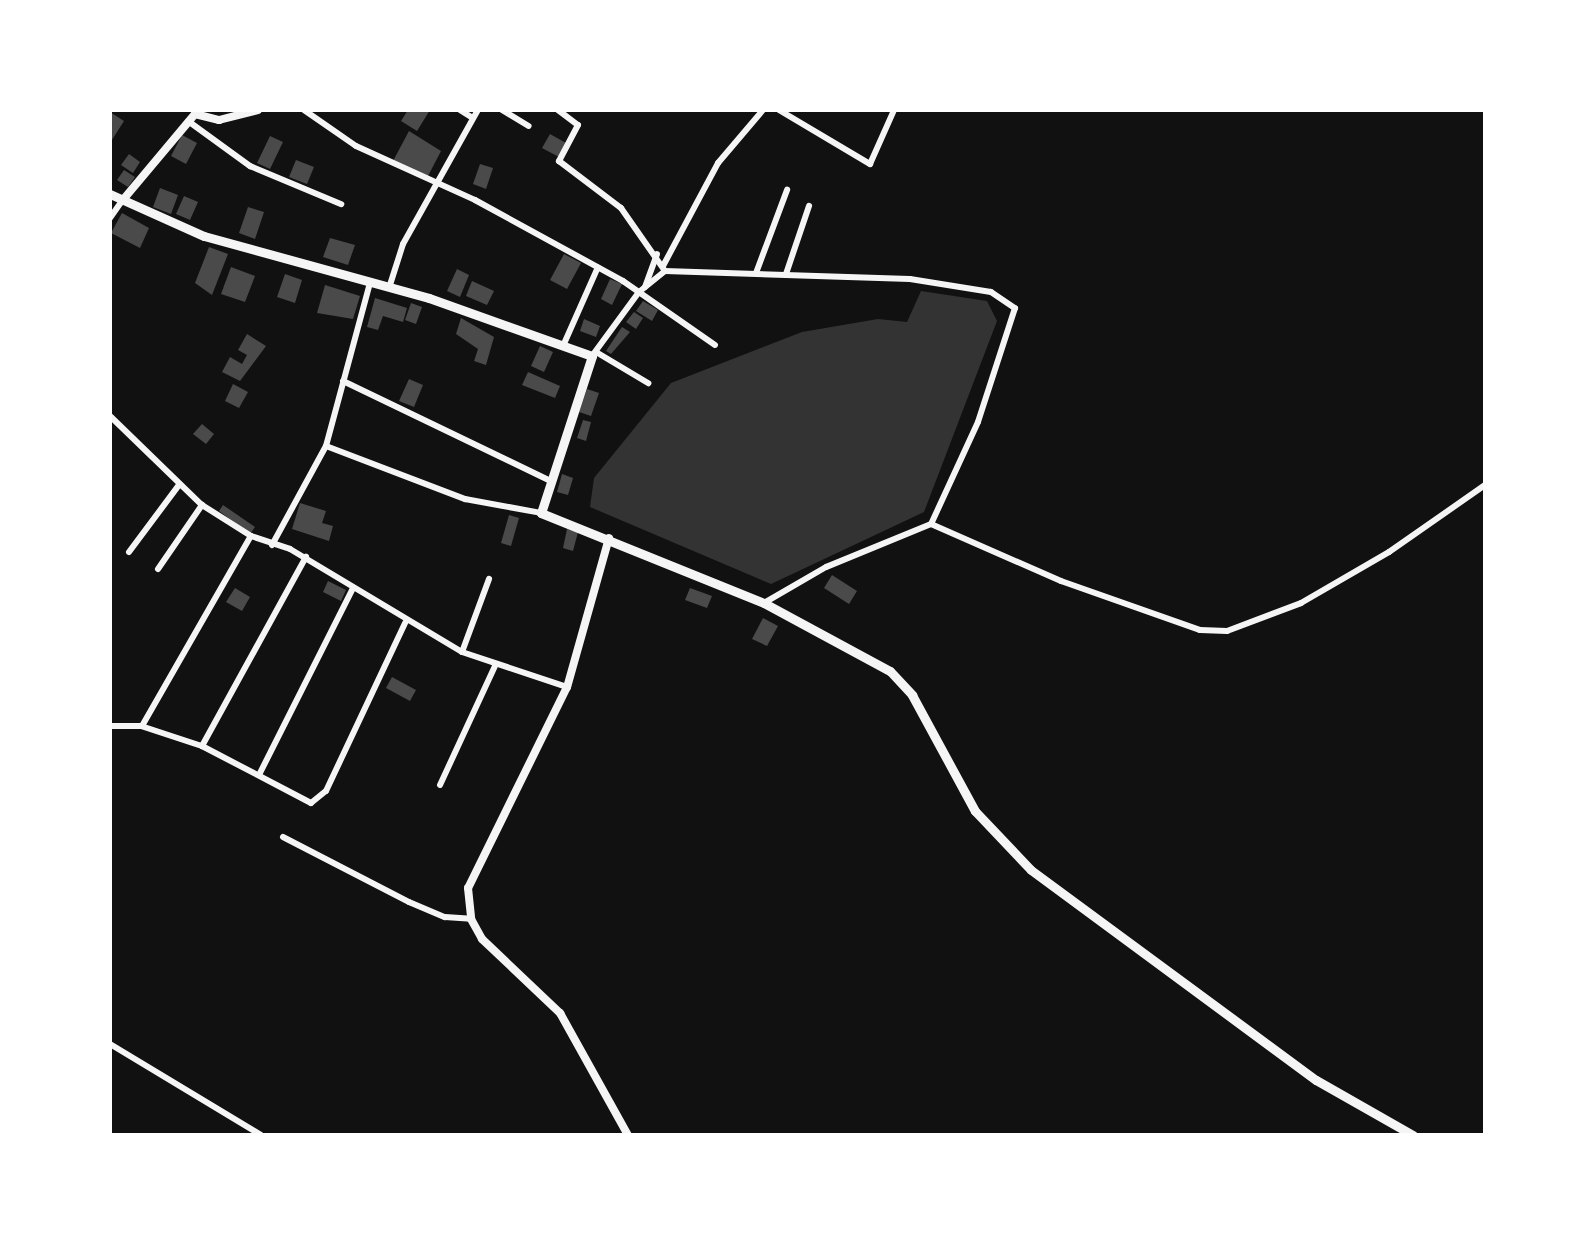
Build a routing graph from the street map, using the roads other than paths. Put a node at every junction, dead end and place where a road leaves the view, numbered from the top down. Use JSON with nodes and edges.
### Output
{"nodes":[{"id":1,"x":258,"y":110,"type":"edge"},
{"id":2,"x":304,"y":110,"type":"edge"},
{"id":3,"x":460,"y":110,"type":"edge"},
{"id":4,"x":478,"y":110,"type":"edge"},
{"id":5,"x":502,"y":110,"type":"edge"},
{"id":6,"x":558,"y":110,"type":"edge"},
{"id":7,"x":763,"y":110,"type":"edge"},
{"id":8,"x":779,"y":110,"type":"edge"},
{"id":9,"x":894,"y":110,"type":"edge"},
{"id":10,"x":191,"y":115,"type":"edge"},
{"id":11,"x":473,"y":118,"type":"junction"},
{"id":12,"x":528,"y":126,"type":"dead end"},
{"id":13,"x":434,"y":186,"type":"junction"},
{"id":14,"x":788,"y":190,"type":"dead end"},
{"id":15,"x":110,"y":194,"type":"edge"},
{"id":16,"x":122,"y":201,"type":"junction"},
{"id":17,"x":341,"y":204,"type":"dead end"},
{"id":18,"x":809,"y":206,"type":"dead end"},
{"id":19,"x":110,"y":218,"type":"edge"},
{"id":20,"x":658,"y":254,"type":"junction"},
{"id":21,"x":598,"y":267,"type":"junction"},
{"id":22,"x":664,"y":269,"type":"junction"},
{"id":23,"x":756,"y":273,"type":"junction"},
{"id":24,"x":786,"y":274,"type":"junction"},
{"id":25,"x":370,"y":283,"type":"junction"},
{"id":26,"x":389,"y":288,"type":"junction"},
{"id":27,"x":642,"y":289,"type":"junction"},
{"id":28,"x":714,"y":344,"type":"dead end"},
{"id":29,"x":563,"y":346,"type":"junction"},
{"id":30,"x":594,"y":354,"type":"junction"},
{"id":31,"x":344,"y":381,"type":"junction"},
{"id":32,"x":648,"y":382,"type":"dead end"},
{"id":33,"x":110,"y":416,"type":"edge"},
{"id":34,"x":326,"y":446,"type":"junction"},
{"id":35,"x":551,"y":481,"type":"junction"},
{"id":36,"x":1485,"y":484,"type":"edge"},
{"id":37,"x":180,"y":485,"type":"junction"},
{"id":38,"x":202,"y":505,"type":"junction"},
{"id":39,"x":542,"y":513,"type":"junction"},
{"id":40,"x":931,"y":524,"type":"junction"},
{"id":41,"x":251,"y":536,"type":"junction"},
{"id":42,"x":610,"y":537,"type":"junction"},
{"id":43,"x":272,"y":545,"type":"junction"},
{"id":44,"x":128,"y":552,"type":"dead end"},
{"id":45,"x":306,"y":558,"type":"junction"},
{"id":46,"x":158,"y":570,"type":"dead end"},
{"id":47,"x":489,"y":579,"type":"dead end"},
{"id":48,"x":353,"y":588,"type":"junction"},
{"id":49,"x":764,"y":604,"type":"junction"},
{"id":50,"x":406,"y":623,"type":"junction"},
{"id":51,"x":462,"y":652,"type":"junction"},
{"id":52,"x":496,"y":664,"type":"junction"},
{"id":53,"x":567,"y":688,"type":"junction"},
{"id":54,"x":110,"y":726,"type":"edge"},
{"id":55,"x":142,"y":726,"type":"junction"},
{"id":56,"x":202,"y":746,"type":"junction"},
{"id":57,"x":260,"y":774,"type":"junction"},
{"id":58,"x":440,"y":786,"type":"dead end"},
{"id":59,"x":283,"y":837,"type":"dead end"},
{"id":60,"x":471,"y":919,"type":"junction"},
{"id":61,"x":110,"y":1044,"type":"edge"},
{"id":62,"x":262,"y":1135,"type":"edge"},
{"id":63,"x":628,"y":1135,"type":"edge"},
{"id":64,"x":1413,"y":1135,"type":"edge"}],
"edges":[{"from":1,"to":10,"type":"street"},
{"from":2,"to":13,"type":"street"},
{"from":3,"to":11,"type":"street"},
{"from":4,"to":11,"type":"street"},
{"from":5,"to":12,"type":"street"},
{"from":6,"to":20,"type":"street"},
{"from":7,"to":22,"type":"street"},
{"from":8,"to":9,"type":"street"},
{"from":10,"to":16,"type":"street"},
{"from":10,"to":17,"type":"street"},
{"from":11,"to":13,"type":"street"},
{"from":13,"to":21,"type":"street"},
{"from":13,"to":26,"type":"street"},
{"from":14,"to":23,"type":"street"},
{"from":15,"to":16,"type":"main road"},
{"from":16,"to":19,"type":"street"},
{"from":16,"to":25,"type":"main road"},
{"from":18,"to":24,"type":"street"},
{"from":20,"to":22,"type":"street"},
{"from":20,"to":27,"type":"street"},
{"from":21,"to":27,"type":"street"},
{"from":21,"to":29,"type":"street"},
{"from":22,"to":23,"type":"street"},
{"from":22,"to":27,"type":"street"},
{"from":23,"to":24,"type":"street"},
{"from":24,"to":40,"type":"street"},
{"from":25,"to":26,"type":"main road"},
{"from":25,"to":31,"type":"street"},
{"from":26,"to":29,"type":"main road"},
{"from":27,"to":28,"type":"street"},
{"from":27,"to":30,"type":"street"},
{"from":29,"to":30,"type":"main road"},
{"from":30,"to":32,"type":"street"},
{"from":30,"to":35,"type":"main road"},
{"from":31,"to":34,"type":"street"},
{"from":31,"to":35,"type":"street"},
{"from":33,"to":37,"type":"street"},
{"from":34,"to":39,"type":"street"},
{"from":34,"to":43,"type":"street"},
{"from":35,"to":39,"type":"main road"},
{"from":36,"to":40,"type":"street"},
{"from":37,"to":38,"type":"street"},
{"from":37,"to":44,"type":"street"},
{"from":38,"to":41,"type":"street"},
{"from":38,"to":46,"type":"street"},
{"from":39,"to":42,"type":"main road"},
{"from":40,"to":49,"type":"street"},
{"from":41,"to":43,"type":"street"},
{"from":41,"to":55,"type":"street"},
{"from":42,"to":49,"type":"main road"},
{"from":42,"to":53,"type":"street"},
{"from":43,"to":45,"type":"street"},
{"from":45,"to":48,"type":"street"},
{"from":45,"to":56,"type":"street"},
{"from":47,"to":51,"type":"street"},
{"from":48,"to":50,"type":"street"},
{"from":48,"to":57,"type":"street"},
{"from":49,"to":64,"type":"main road"},
{"from":50,"to":51,"type":"street"},
{"from":50,"to":57,"type":"street"},
{"from":51,"to":52,"type":"street"},
{"from":52,"to":53,"type":"street"},
{"from":52,"to":58,"type":"street"},
{"from":53,"to":60,"type":"street"},
{"from":54,"to":55,"type":"street"},
{"from":55,"to":56,"type":"street"},
{"from":56,"to":57,"type":"street"},
{"from":59,"to":60,"type":"street"},
{"from":60,"to":63,"type":"street"},
{"from":61,"to":62,"type":"street"}]}
